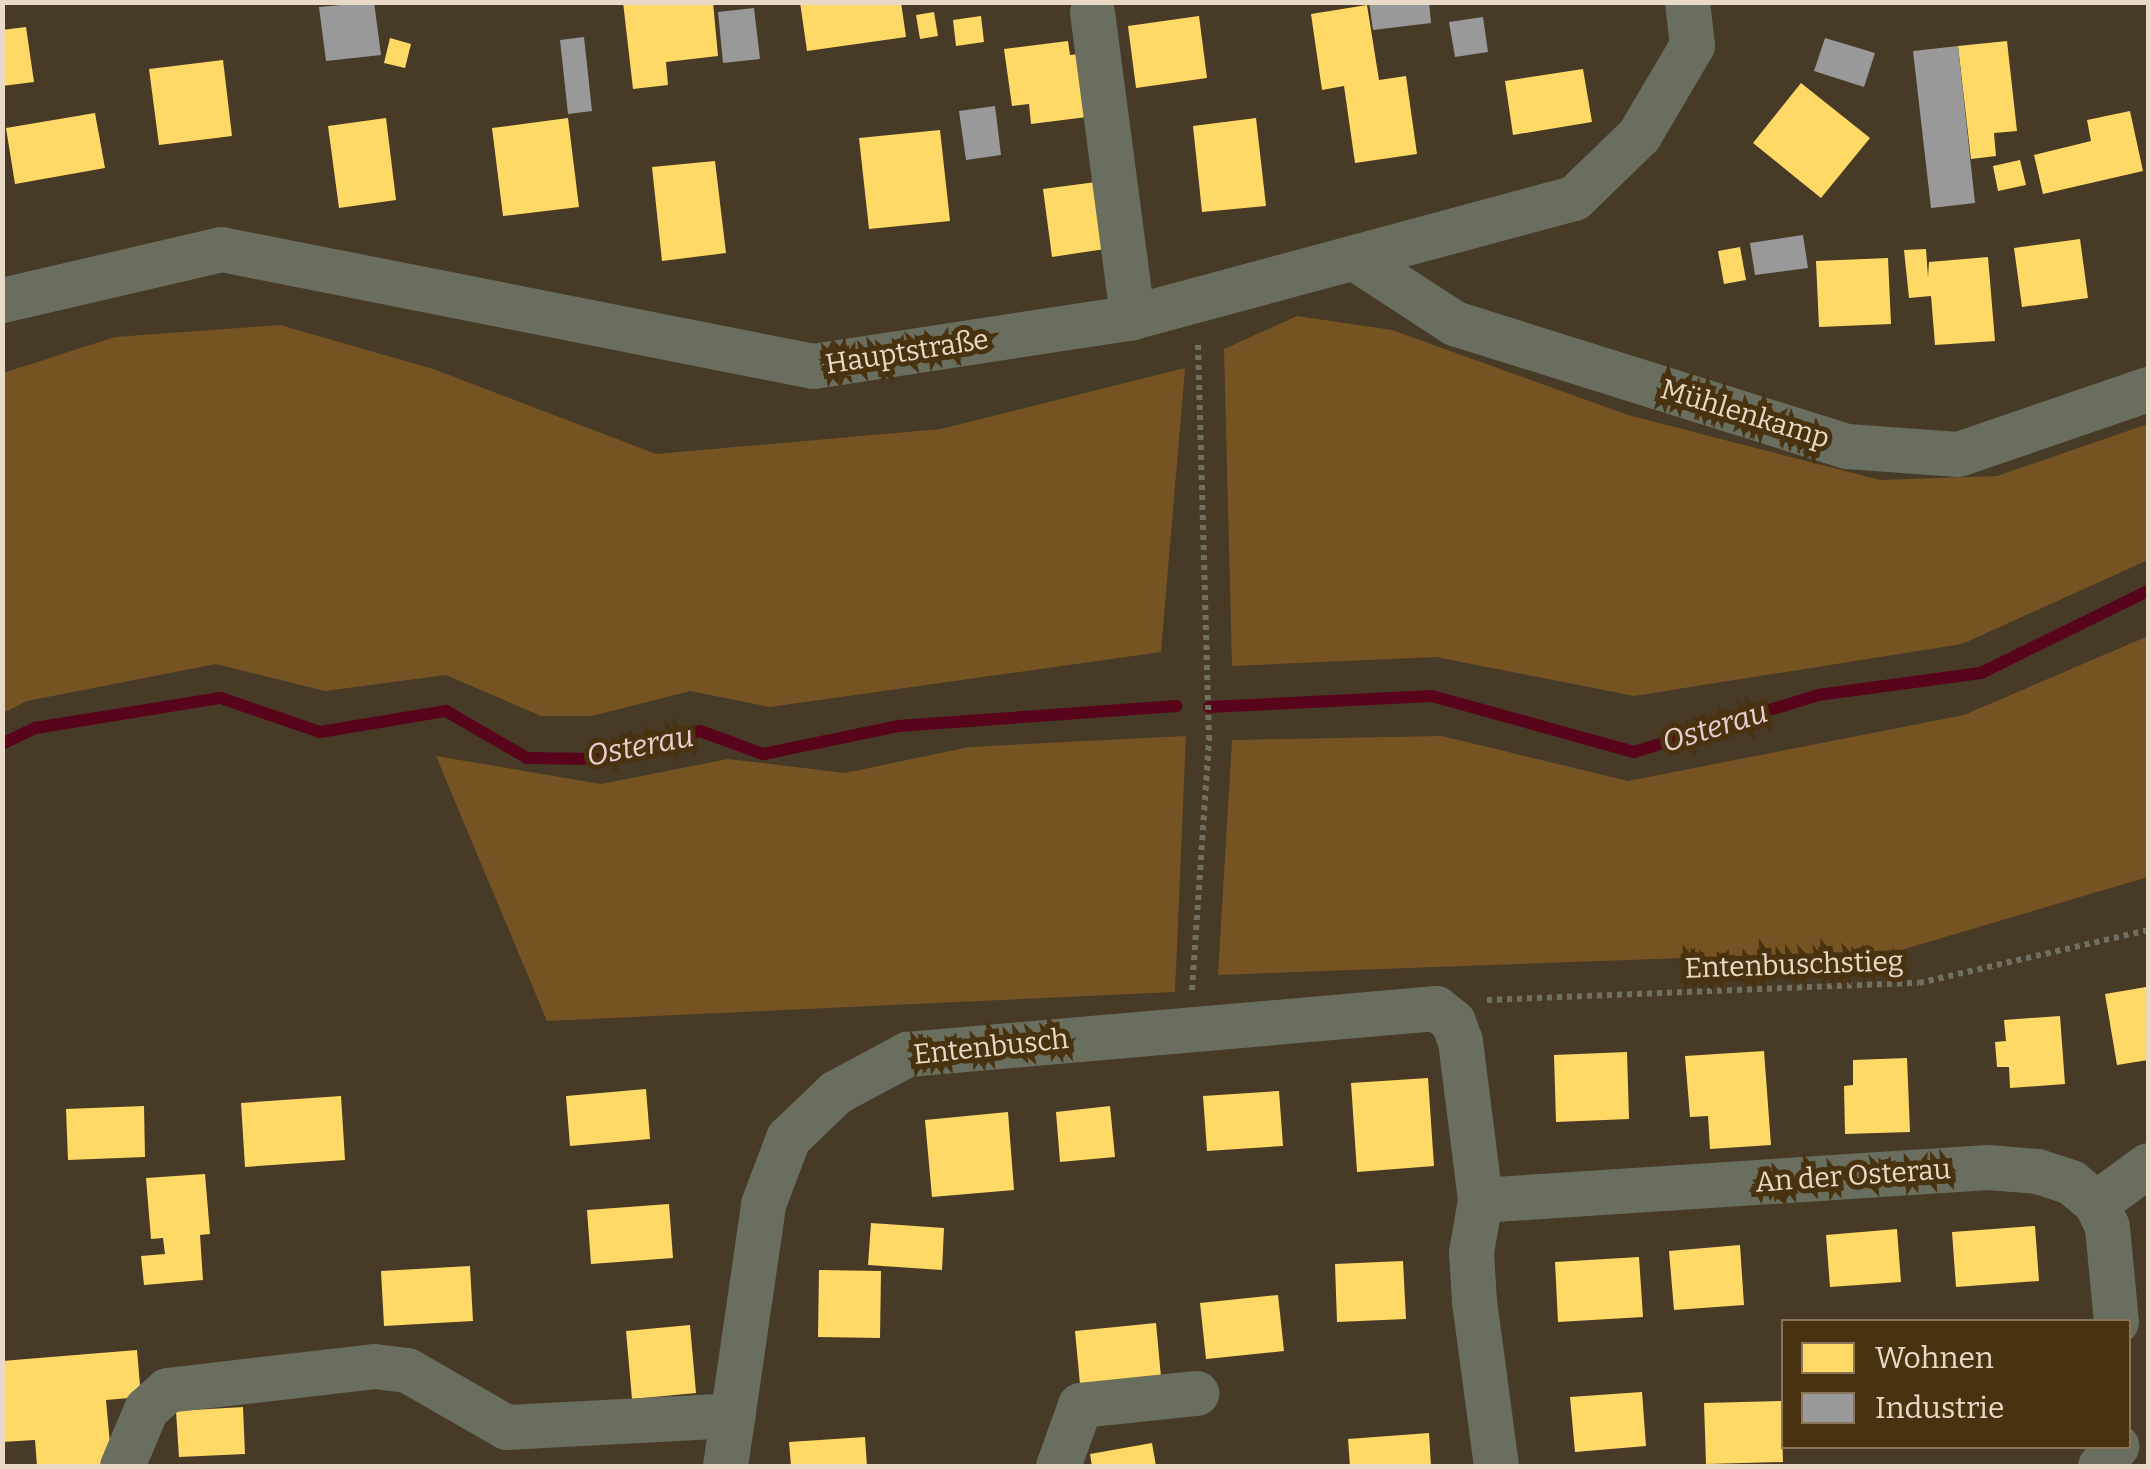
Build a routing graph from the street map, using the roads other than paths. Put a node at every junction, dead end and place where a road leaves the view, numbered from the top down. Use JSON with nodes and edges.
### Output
{"nodes":[{"id":1,"x":1687,"y":2,"type":"edge"},
{"id":2,"x":1092,"y":12,"type":"dead end"},
{"id":3,"x":1359,"y":261,"type":"junction"},
{"id":4,"x":2,"y":300,"type":"edge"},
{"id":5,"x":1132,"y":317,"type":"junction"},
{"id":6,"x":2148,"y":390,"type":"edge"},
{"id":7,"x":2148,"y":1165,"type":"edge"},
{"id":8,"x":1480,"y":1200,"type":"junction"},
{"id":9,"x":2096,"y":1203,"type":"junction"},
{"id":10,"x":2116,"y":1319,"type":"edge"},
{"id":11,"x":1196,"y":1393,"type":"dead end"},
{"id":12,"x":733,"y":1415,"type":"junction"},
{"id":13,"x":122,"y":1466,"type":"edge"},
{"id":14,"x":725,"y":1466,"type":"edge"},
{"id":15,"x":1058,"y":1466,"type":"edge"},
{"id":16,"x":1496,"y":1466,"type":"edge"}],
"edges":[{"from":1,"to":3,"type":"street","name":"Hauptstraße"},
{"from":2,"to":5,"type":"street"},
{"from":3,"to":5,"type":"street","name":"Hauptstraße"},
{"from":3,"to":6,"type":"street","name":"Mühlenkamp"},
{"from":4,"to":5,"type":"street","name":"Hauptstraße"},
{"from":7,"to":9,"type":"street"},
{"from":8,"to":9,"type":"street","name":"An der Osterau"},
{"from":8,"to":12,"type":"street","name":"Entenbusch"},
{"from":8,"to":16,"type":"street"},
{"from":9,"to":10,"type":"street"},
{"from":11,"to":15,"type":"street"},
{"from":12,"to":13,"type":"street"},
{"from":12,"to":14,"type":"street","name":"Entenbusch"}]}
